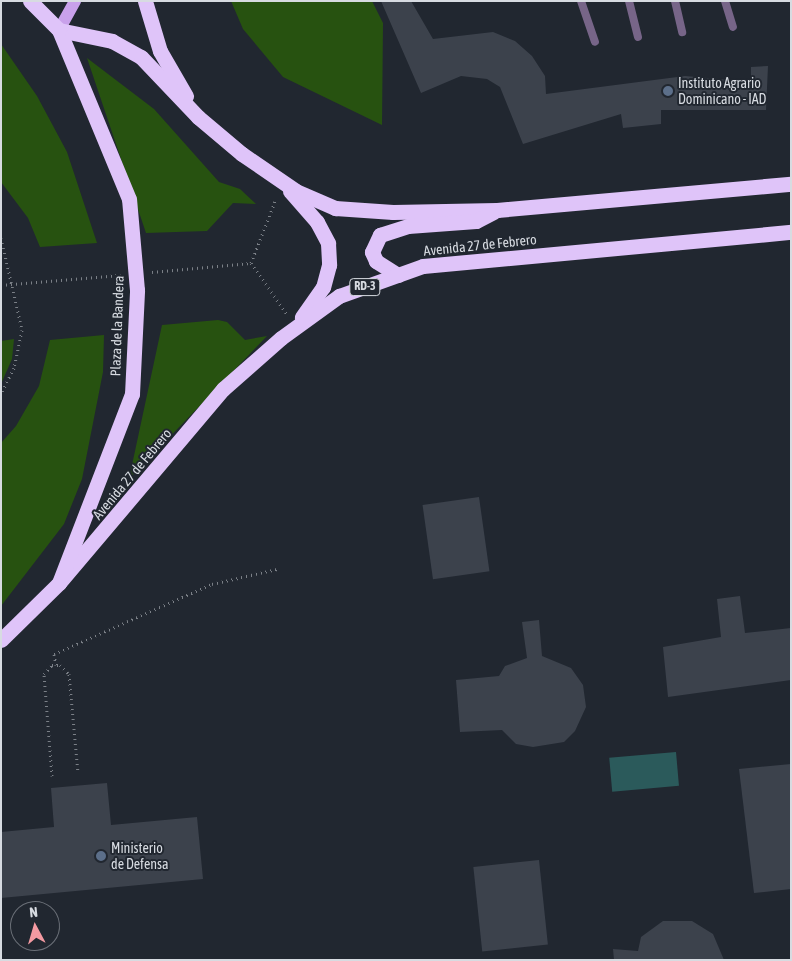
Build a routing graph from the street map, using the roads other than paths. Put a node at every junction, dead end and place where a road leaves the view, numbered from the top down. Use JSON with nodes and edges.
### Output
{"nodes":[{"id":1,"x":30,"y":1,"type":"edge"},
{"id":2,"x":75,"y":1,"type":"edge"},
{"id":3,"x":145,"y":1,"type":"edge"},
{"id":4,"x":582,"y":1,"type":"edge"},
{"id":5,"x":629,"y":1,"type":"edge"},
{"id":6,"x":675,"y":1,"type":"edge"},
{"id":7,"x":725,"y":1,"type":"edge"},
{"id":8,"x":733,"y":27,"type":"dead end"},
{"id":9,"x":59,"y":30,"type":"junction"},
{"id":10,"x":682,"y":32,"type":"dead end"},
{"id":11,"x":638,"y":37,"type":"dead end"},
{"id":12,"x":595,"y":42,"type":"dead end"},
{"id":13,"x":198,"y":117,"type":"junction"},
{"id":14,"x":282,"y":181,"type":"junction"},
{"id":15,"x":791,"y":184,"type":"edge"},
{"id":16,"x":497,"y":210,"type":"junction"},
{"id":17,"x":791,"y":232,"type":"edge"},
{"id":18,"x":398,"y":275,"type":"junction"},
{"id":19,"x":296,"y":327,"type":"junction"},
{"id":20,"x":58,"y":583,"type":"junction"},
{"id":21,"x":1,"y":640,"type":"edge"}],
"edges":[{"from":1,"to":9,"type":"highway","name":"Plaza de la Bandera","number":"RD-3"},
{"from":2,"to":9,"type":"main road"},
{"from":3,"to":13,"type":"highway"},
{"from":4,"to":12,"type":"lane"},
{"from":5,"to":11,"type":"lane"},
{"from":6,"to":10,"type":"lane"},
{"from":7,"to":8,"type":"lane"},
{"from":9,"to":13,"type":"highway"},
{"from":9,"to":20,"type":"highway","name":"Plaza de la Bandera","number":"RD-3"},
{"from":13,"to":14,"type":"highway"},
{"from":14,"to":16,"type":"highway"},
{"from":14,"to":19,"type":"highway"},
{"from":15,"to":16,"type":"highway"},
{"from":16,"to":18,"type":"highway"},
{"from":17,"to":18,"type":"highway","name":"Avenida 27 de Febrero","number":"RD-3"},
{"from":18,"to":19,"type":"highway","name":"Avenida 27 de Febrero","number":"RD-3"},
{"from":19,"to":20,"type":"highway","name":"Avenida 27 de Febrero","number":"RD-3"},
{"from":20,"to":21,"type":"highway","name":"Plaza de la Bandera","number":"RD-3"}]}
